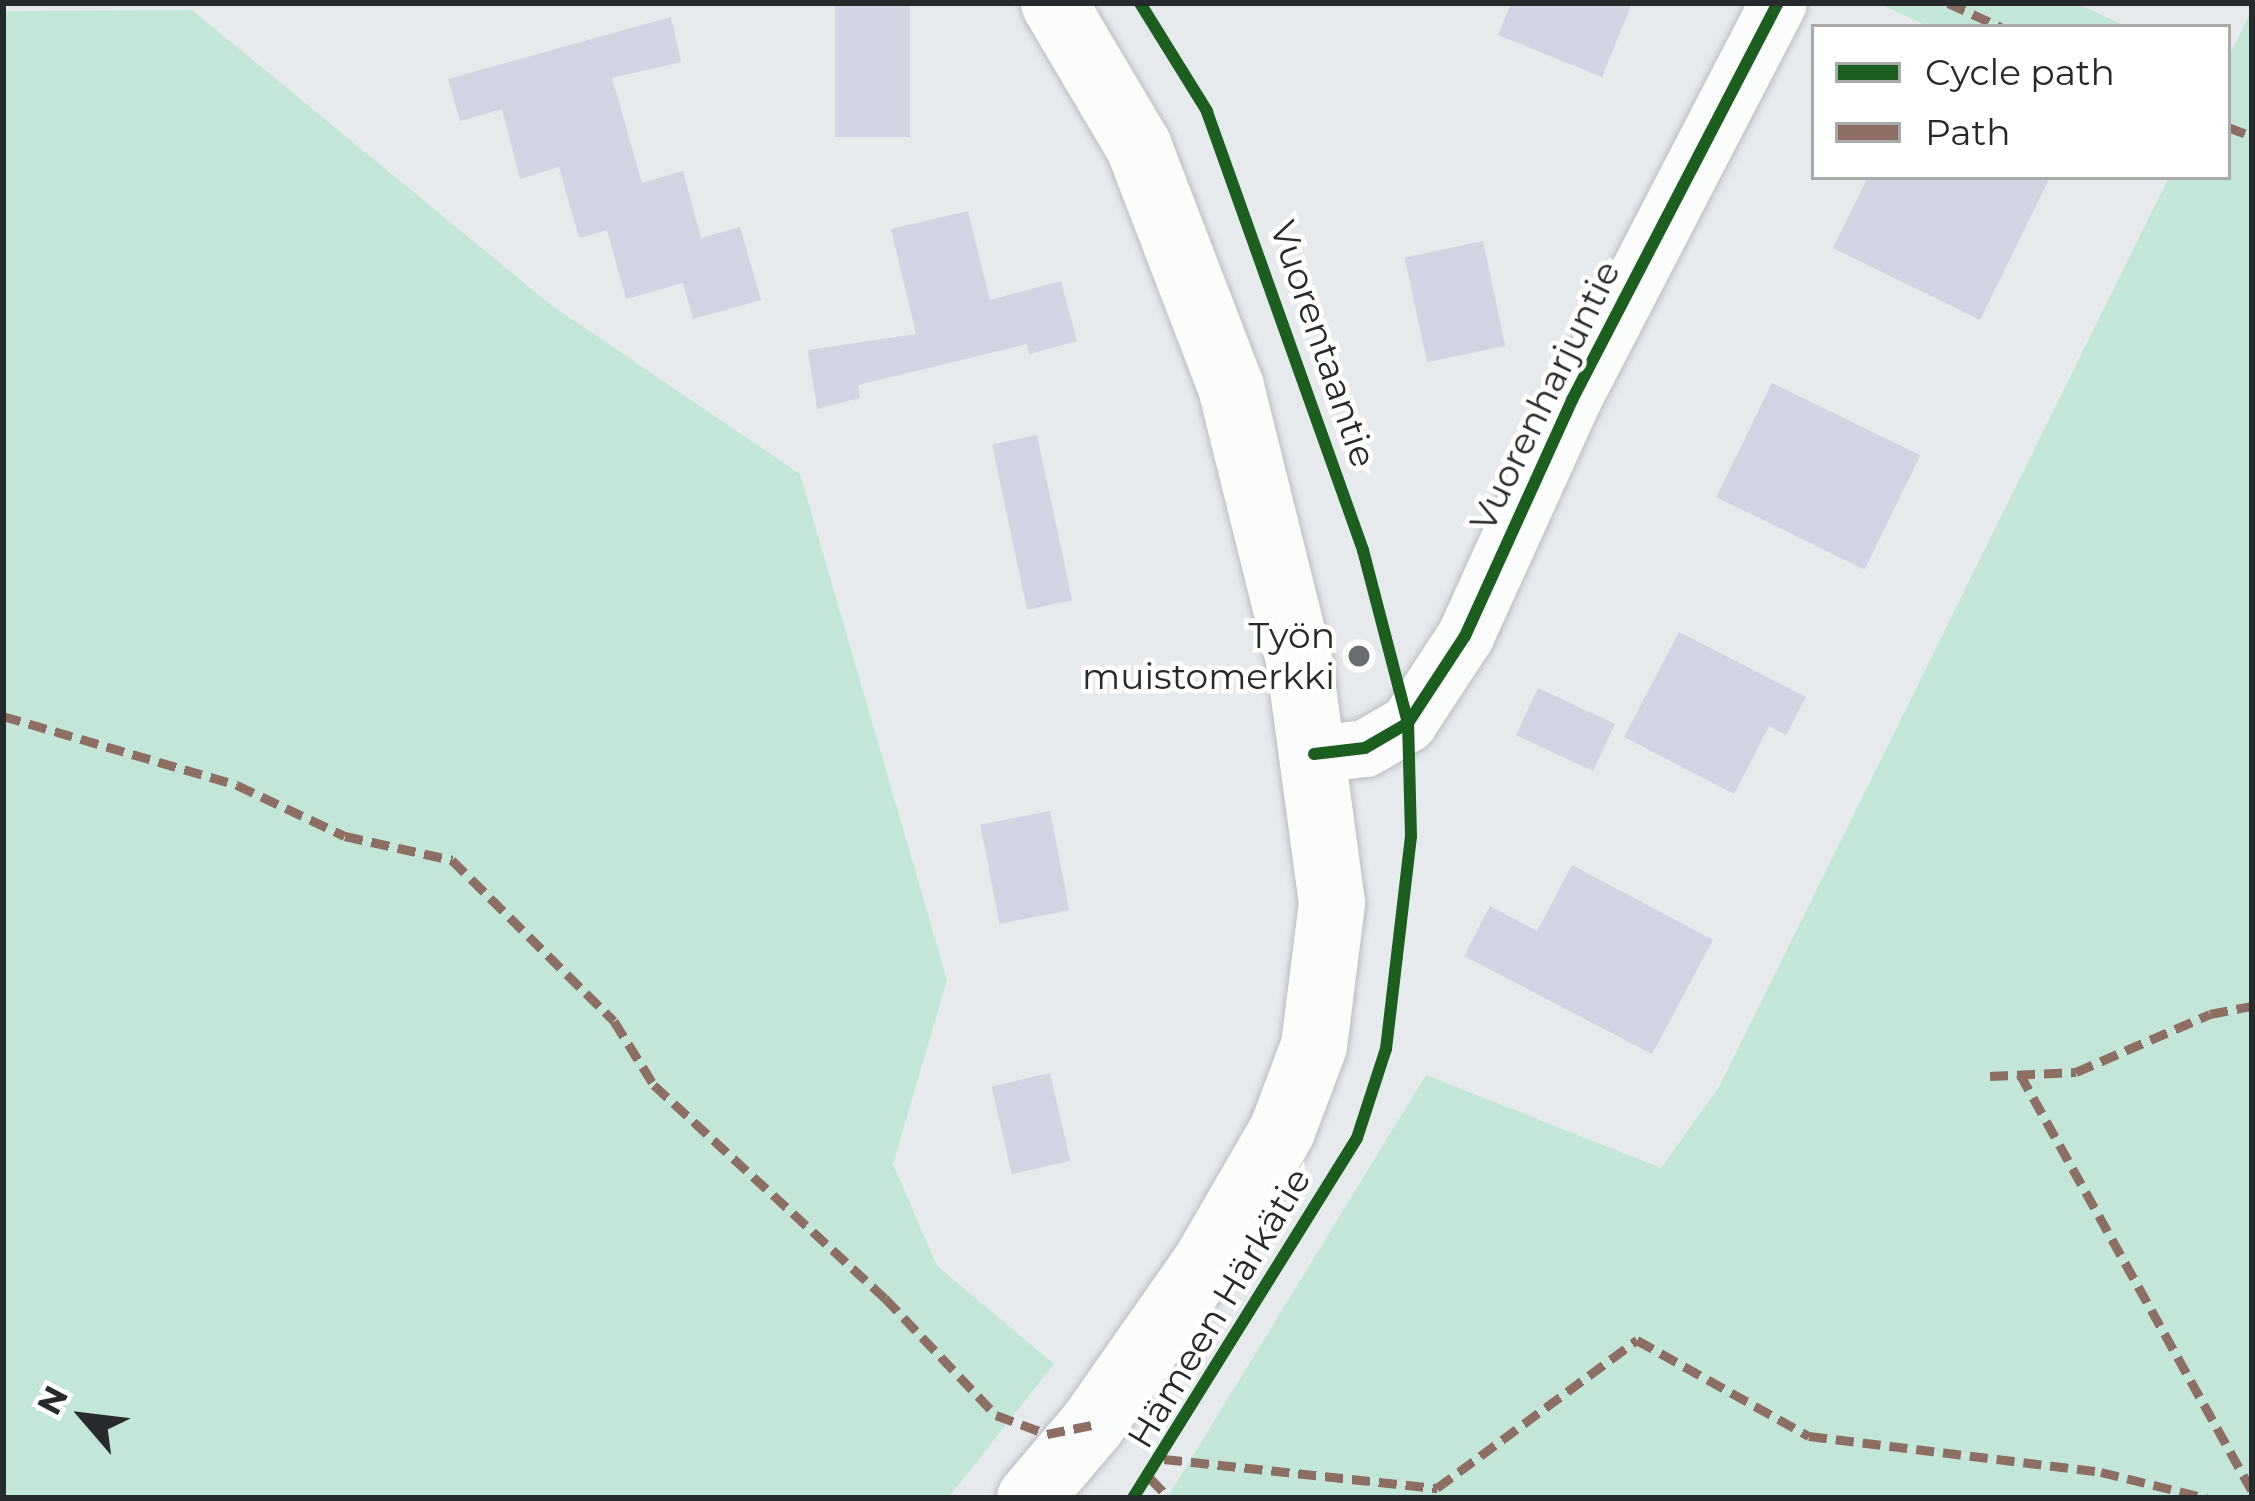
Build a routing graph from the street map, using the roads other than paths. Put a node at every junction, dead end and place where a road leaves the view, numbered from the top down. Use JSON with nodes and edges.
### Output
{"nodes":[{"id":1,"x":1054,"y":3,"type":"edge"},
{"id":2,"x":1778,"y":3,"type":"edge"},
{"id":3,"x":1314,"y":754,"type":"junction"},
{"id":4,"x":1030,"y":1498,"type":"edge"}],
"edges":[{"from":1,"to":3,"type":"main road"},
{"from":2,"to":3,"type":"street","name":"Vuorenharjuntie"},
{"from":3,"to":4,"type":"main road","name":"Hämeen Härkätie"}]}
